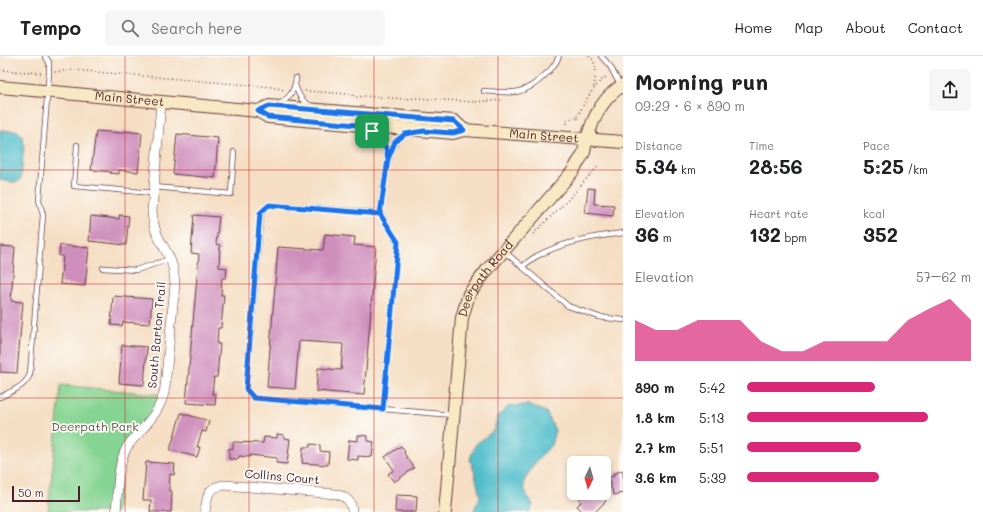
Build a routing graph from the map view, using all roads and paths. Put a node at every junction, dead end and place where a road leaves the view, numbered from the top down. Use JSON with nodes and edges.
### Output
{"nodes":[{"id":1,"x":45,"y":56,"type":"edge"},
{"id":2,"x":560,"y":56,"type":"edge"},
{"id":3,"x":589,"y":56,"type":"edge"},
{"id":4,"x":601,"y":56,"type":"edge"},
{"id":5,"x":0,"y":70,"type":"edge"},
{"id":6,"x":49,"y":73,"type":"junction"},
{"id":7,"x":609,"y":75,"type":"dead end"},
{"id":8,"x":296,"y":78,"type":"dead end"},
{"id":9,"x":295,"y":85,"type":"junction"},
{"id":10,"x":622,"y":86,"type":"edge"},
{"id":11,"x":0,"y":87,"type":"edge"},
{"id":12,"x":594,"y":87,"type":"junction"},
{"id":13,"x":48,"y":91,"type":"junction"},
{"id":14,"x":288,"y":91,"type":"dead end"},
{"id":15,"x":484,"y":91,"type":"dead end"},
{"id":16,"x":302,"y":92,"type":"dead end"},
{"id":17,"x":505,"y":100,"type":"dead end"},
{"id":18,"x":161,"y":103,"type":"junction"},
{"id":19,"x":274,"y":106,"type":"junction"},
{"id":20,"x":323,"y":110,"type":"junction"},
{"id":21,"x":258,"y":111,"type":"junction"},
{"id":22,"x":576,"y":117,"type":"junction"},
{"id":23,"x":578,"y":119,"type":"dead end"},
{"id":24,"x":567,"y":124,"type":"dead end"},
{"id":25,"x":357,"y":125,"type":"junction"},
{"id":26,"x":464,"y":130,"type":"junction"},
{"id":27,"x":424,"y":131,"type":"junction"},
{"id":28,"x":586,"y":139,"type":"junction"},
{"id":29,"x":623,"y":142,"type":"edge"},
{"id":30,"x":77,"y":145,"type":"dead end"},
{"id":31,"x":234,"y":152,"type":"dead end"},
{"id":32,"x":388,"y":159,"type":"junction"},
{"id":33,"x":599,"y":164,"type":"dead end"},
{"id":34,"x":154,"y":190,"type":"junction"},
{"id":35,"x":380,"y":214,"type":"junction"},
{"id":36,"x":623,"y":233,"type":"edge"},
{"id":37,"x":529,"y":238,"type":"dead end"},
{"id":38,"x":503,"y":251,"type":"junction"},
{"id":39,"x":170,"y":259,"type":"junction"},
{"id":40,"x":522,"y":267,"type":"junction"},
{"id":41,"x":102,"y":268,"type":"dead end"},
{"id":42,"x":623,"y":320,"type":"edge"},
{"id":43,"x":0,"y":397,"type":"edge"},
{"id":44,"x":383,"y":409,"type":"junction"},
{"id":45,"x":453,"y":415,"type":"junction"},
{"id":46,"x":116,"y":512,"type":"edge"},
{"id":47,"x":205,"y":512,"type":"edge"},
{"id":48,"x":352,"y":512,"type":"edge"},
{"id":49,"x":445,"y":512,"type":"edge"}],
"edges":[{"from":1,"to":6,"type":"lane"},
{"from":2,"to":15,"type":"lane"},
{"from":3,"to":12,"type":"path"},
{"from":4,"to":10,"type":"lane"},
{"from":5,"to":6,"type":"path"},
{"from":6,"to":13,"type":"lane"},
{"from":6,"to":14,"type":"path"},
{"from":7,"to":12,"type":"path"},
{"from":8,"to":9,"type":"lane"},
{"from":9,"to":19,"type":"lane"},
{"from":9,"to":20,"type":"lane"},
{"from":10,"to":28,"type":"main road","name":"Deerpath Road"},
{"from":11,"to":13,"type":"main road","name":"Main Street"},
{"from":12,"to":22,"type":"path"},
{"from":13,"to":18,"type":"main road","name":"Main Street"},
{"from":13,"to":43,"type":"lane"},
{"from":16,"to":17,"type":"path"},
{"from":18,"to":21,"type":"main road","name":"Main Street"},
{"from":18,"to":34,"type":"street","name":"South Barton Trail"},
{"from":19,"to":20,"type":"main road","name":"Main Street"},
{"from":19,"to":21,"type":"main road","name":"Main Street"},
{"from":20,"to":26,"type":"main road","name":"Main Street"},
{"from":21,"to":25,"type":"main road","name":"Main Street"},
{"from":22,"to":23,"type":"path"},
{"from":22,"to":24,"type":"path"},
{"from":25,"to":27,"type":"main road","name":"Main Street"},
{"from":25,"to":32,"type":"lane"},
{"from":26,"to":27,"type":"main road","name":"Main Street"},
{"from":26,"to":28,"type":"main road","name":"Main Street"},
{"from":27,"to":32,"type":"lane"},
{"from":28,"to":29,"type":"main road","name":"Main Street"},
{"from":28,"to":38,"type":"main road","name":"Deerpath Road"},
{"from":30,"to":34,"type":"lane"},
{"from":31,"to":34,"type":"lane"},
{"from":32,"to":35,"type":"lane"},
{"from":33,"to":37,"type":"path"},
{"from":34,"to":39,"type":"street","name":"South Barton Trail"},
{"from":35,"to":44,"type":"lane"},
{"from":35,"to":44,"type":"lane"},
{"from":36,"to":40,"type":"lane"},
{"from":38,"to":40,"type":"lane"},
{"from":38,"to":45,"type":"main road","name":"Deerpath Road"},
{"from":39,"to":41,"type":"lane"},
{"from":39,"to":46,"type":"street","name":"South Barton Trail"},
{"from":40,"to":42,"type":"lane"},
{"from":44,"to":45,"type":"lane"},
{"from":45,"to":49,"type":"main road","name":"Deerpath Road"},
{"from":47,"to":48,"type":"street","name":"Collins Court"}]}
